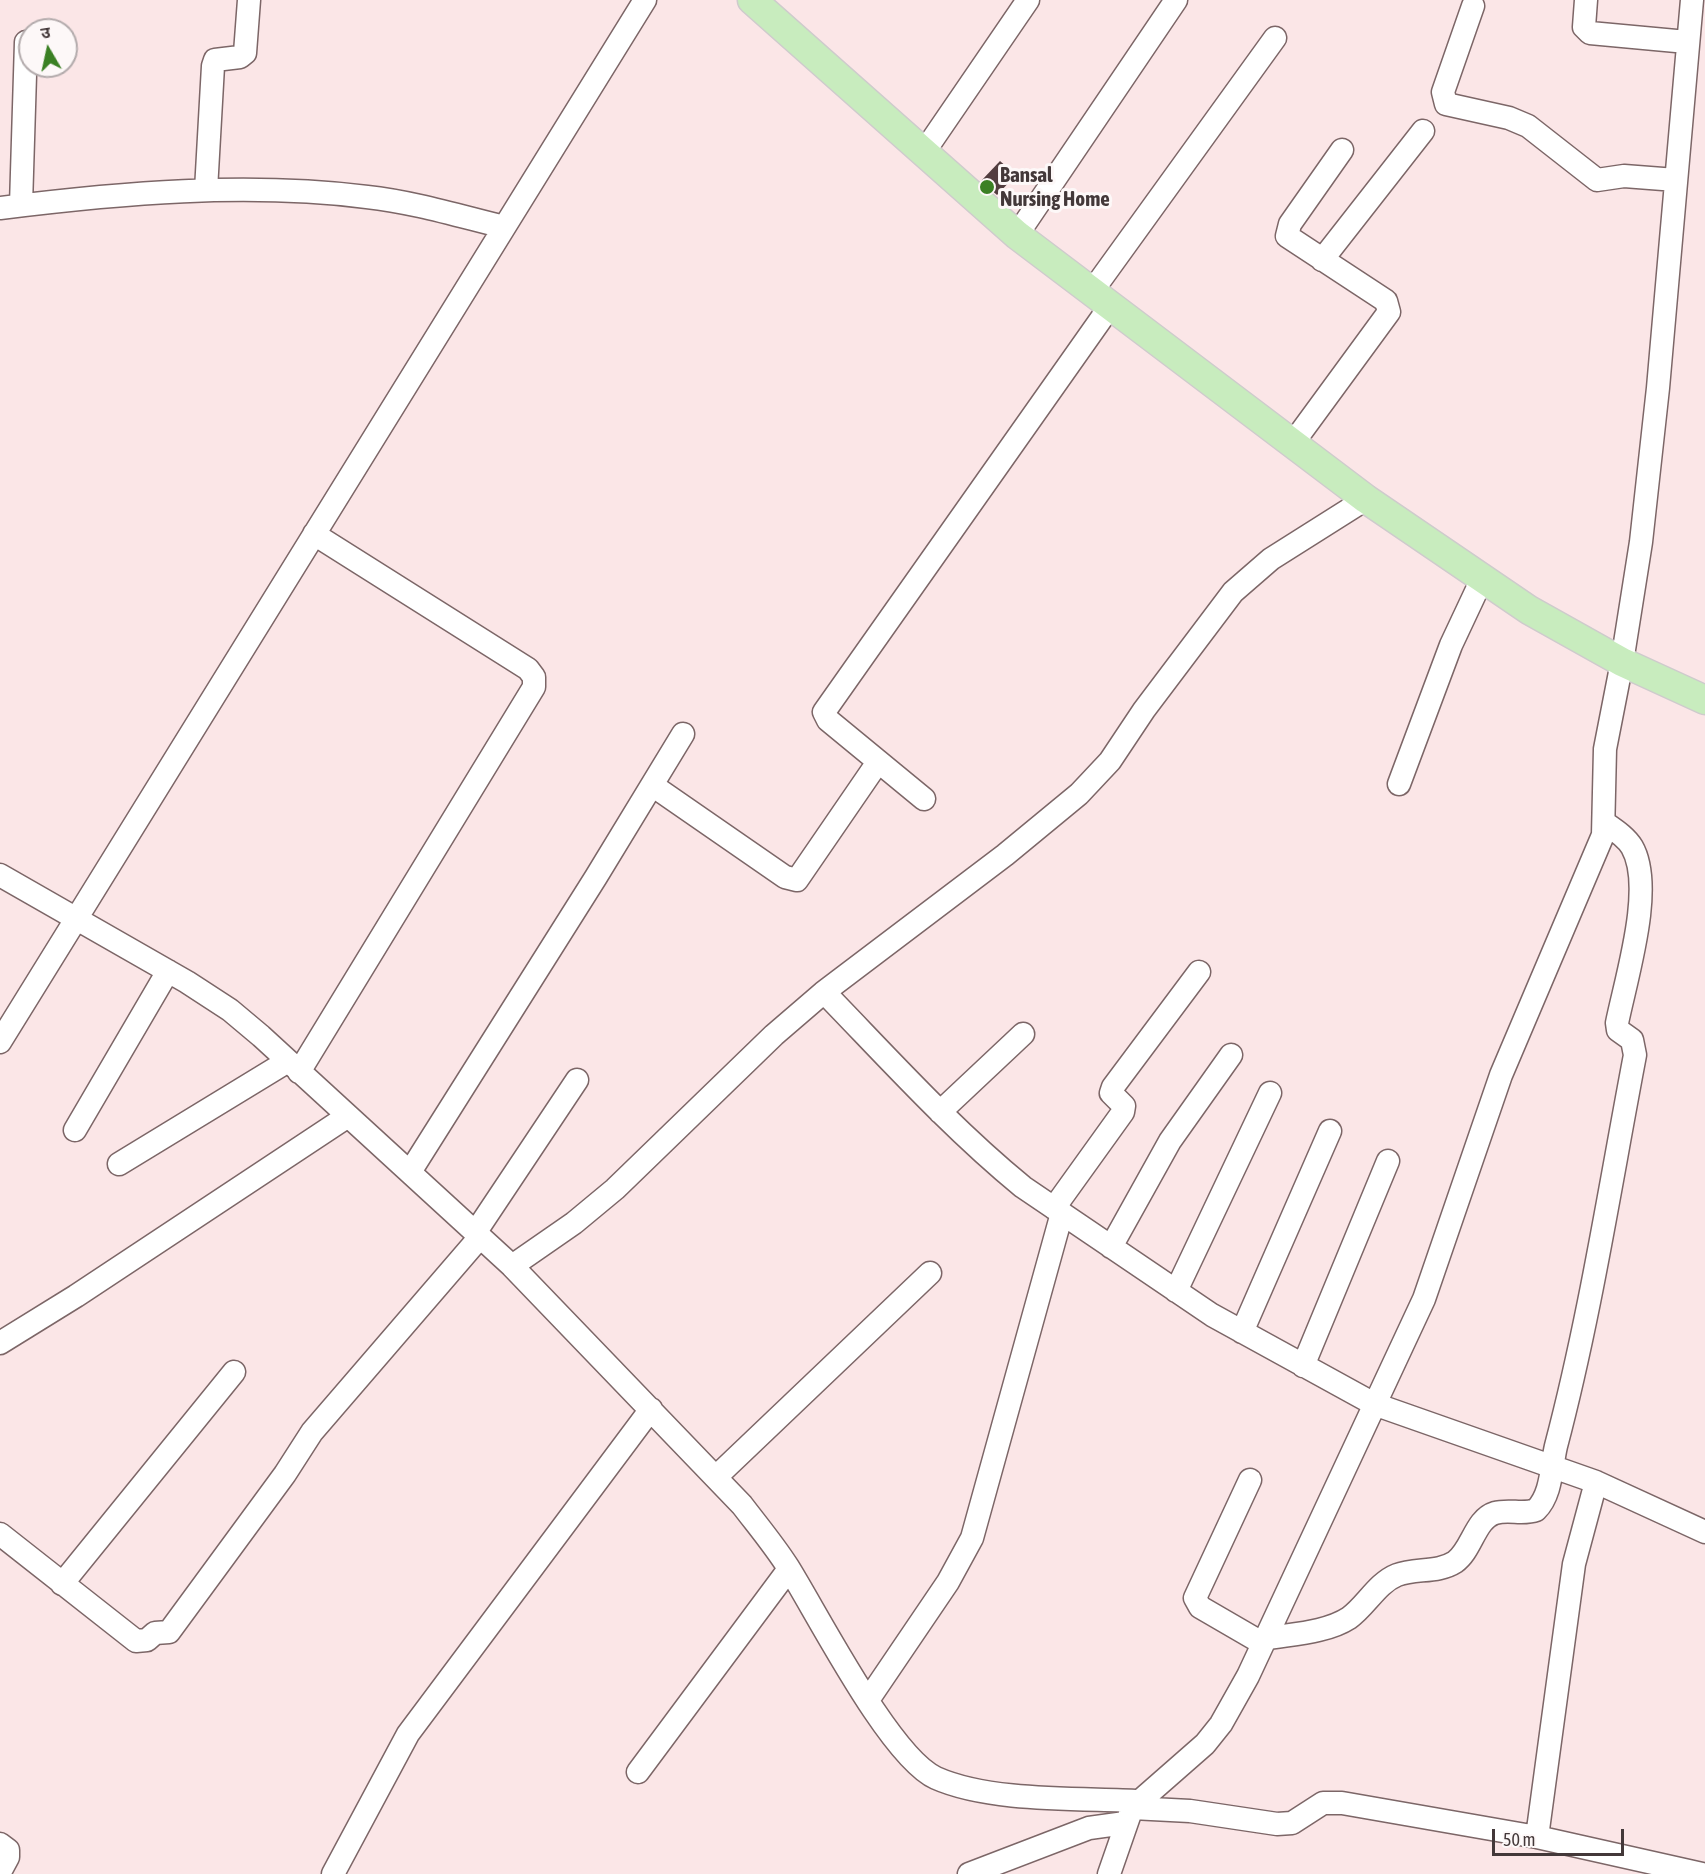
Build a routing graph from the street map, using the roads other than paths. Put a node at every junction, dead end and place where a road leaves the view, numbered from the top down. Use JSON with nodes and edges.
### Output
{"nodes":[{"id":1,"x":249,"y":0,"type":"edge"},
{"id":2,"x":645,"y":0,"type":"edge"},
{"id":3,"x":754,"y":0,"type":"edge"},
{"id":4,"x":1028,"y":0,"type":"edge"},
{"id":5,"x":1176,"y":0,"type":"edge"},
{"id":6,"x":1586,"y":0,"type":"edge"},
{"id":7,"x":1692,"y":0,"type":"edge"},
{"id":8,"x":1473,"y":6,"type":"dead end"},
{"id":9,"x":1275,"y":38,"type":"dead end"},
{"id":10,"x":1687,"y":42,"type":"junction"},
{"id":11,"x":22,"y":78,"type":"edge"},
{"id":12,"x":1423,"y":131,"type":"dead end"},
{"id":13,"x":1342,"y":150,"type":"dead end"},
{"id":14,"x":924,"y":152,"type":"junction"},
{"id":15,"x":1676,"y":180,"type":"junction"},
{"id":16,"x":206,"y":190,"type":"junction"},
{"id":17,"x":10,"y":206,"type":"edge"},
{"id":18,"x":504,"y":226,"type":"junction"},
{"id":19,"x":1017,"y":235,"type":"junction"},
{"id":20,"x":1322,"y":260,"type":"junction"},
{"id":21,"x":1102,"y":298,"type":"junction"},
{"id":22,"x":1293,"y":443,"type":"junction"},
{"id":23,"x":1366,"y":499,"type":"junction"},
{"id":24,"x":314,"y":534,"type":"junction"},
{"id":25,"x":1482,"y":579,"type":"junction"},
{"id":26,"x":1622,"y":662,"type":"junction"},
{"id":27,"x":1705,"y":700,"type":"edge"},
{"id":28,"x":683,"y":734,"type":"dead end"},
{"id":29,"x":878,"y":762,"type":"junction"},
{"id":30,"x":652,"y":784,"type":"junction"},
{"id":31,"x":1399,"y":784,"type":"dead end"},
{"id":32,"x":924,"y":800,"type":"dead end"},
{"id":33,"x":1605,"y":823,"type":"junction"},
{"id":34,"x":0,"y":875,"type":"edge"},
{"id":35,"x":75,"y":918,"type":"junction"},
{"id":36,"x":168,"y":971,"type":"junction"},
{"id":37,"x":1198,"y":972,"type":"dead end"},
{"id":38,"x":824,"y":992,"type":"junction"},
{"id":39,"x":1023,"y":1034,"type":"dead end"},
{"id":40,"x":0,"y":1042,"type":"edge"},
{"id":41,"x":1231,"y":1055,"type":"dead end"},
{"id":42,"x":293,"y":1066,"type":"junction"},
{"id":43,"x":577,"y":1080,"type":"dead end"},
{"id":44,"x":1270,"y":1093,"type":"dead end"},
{"id":45,"x":940,"y":1112,"type":"junction"},
{"id":46,"x":348,"y":1116,"type":"junction"},
{"id":47,"x":75,"y":1130,"type":"dead end"},
{"id":48,"x":1330,"y":1131,"type":"dead end"},
{"id":49,"x":1388,"y":1161,"type":"dead end"},
{"id":50,"x":119,"y":1164,"type":"dead end"},
{"id":51,"x":410,"y":1172,"type":"junction"},
{"id":52,"x":1058,"y":1210,"type":"junction"},
{"id":53,"x":477,"y":1235,"type":"junction"},
{"id":54,"x":1111,"y":1247,"type":"junction"},
{"id":55,"x":512,"y":1266,"type":"junction"},
{"id":56,"x":930,"y":1273,"type":"dead end"},
{"id":57,"x":1176,"y":1291,"type":"junction"},
{"id":58,"x":1242,"y":1332,"type":"junction"},
{"id":59,"x":0,"y":1343,"type":"edge"},
{"id":60,"x":1303,"y":1366,"type":"junction"},
{"id":61,"x":234,"y":1372,"type":"dead end"},
{"id":62,"x":1374,"y":1404,"type":"junction"},
{"id":63,"x":651,"y":1409,"type":"junction"},
{"id":64,"x":1551,"y":1465,"type":"junction"},
{"id":65,"x":717,"y":1476,"type":"junction"},
{"id":66,"x":1250,"y":1480,"type":"dead end"},
{"id":67,"x":1596,"y":1482,"type":"junction"},
{"id":68,"x":1705,"y":1532,"type":"edge"},
{"id":69,"x":0,"y":1534,"type":"edge"},
{"id":70,"x":789,"y":1569,"type":"junction"},
{"id":71,"x":62,"y":1584,"type":"junction"},
{"id":72,"x":1263,"y":1641,"type":"junction"},
{"id":73,"x":868,"y":1700,"type":"junction"},
{"id":74,"x":638,"y":1772,"type":"dead end"},
{"id":75,"x":1132,"y":1811,"type":"junction"},
{"id":76,"x":1537,"y":1837,"type":"junction"},
{"id":77,"x":0,"y":1844,"type":"edge"},
{"id":78,"x":0,"y":1872,"type":"edge"},
{"id":79,"x":333,"y":1874,"type":"edge"},
{"id":80,"x":969,"y":1874,"type":"edge"},
{"id":81,"x":1108,"y":1874,"type":"edge"},
{"id":82,"x":1702,"y":1874,"type":"edge"}],
"edges":[{"from":1,"to":16,"type":"street"},
{"from":2,"to":18,"type":"street"},
{"from":3,"to":14,"type":"main road"},
{"from":4,"to":14,"type":"street"},
{"from":5,"to":19,"type":"street"},
{"from":6,"to":10,"type":"street"},
{"from":7,"to":10,"type":"street"},
{"from":8,"to":15,"type":"street"},
{"from":9,"to":21,"type":"street"},
{"from":10,"to":15,"type":"street"},
{"from":11,"to":17,"type":"street"},
{"from":12,"to":20,"type":"street"},
{"from":13,"to":20,"type":"street"},
{"from":14,"to":19,"type":"main road"},
{"from":15,"to":26,"type":"street"},
{"from":16,"to":17,"type":"street"},
{"from":16,"to":18,"type":"street"},
{"from":18,"to":24,"type":"street"},
{"from":19,"to":21,"type":"main road"},
{"from":20,"to":22,"type":"street"},
{"from":21,"to":22,"type":"main road"},
{"from":21,"to":29,"type":"street"},
{"from":22,"to":23,"type":"main road"},
{"from":23,"to":25,"type":"main road"},
{"from":23,"to":38,"type":"street"},
{"from":24,"to":35,"type":"street"},
{"from":24,"to":42,"type":"street"},
{"from":25,"to":26,"type":"main road"},
{"from":25,"to":31,"type":"street"},
{"from":26,"to":27,"type":"main road"},
{"from":26,"to":33,"type":"street"},
{"from":28,"to":30,"type":"street"},
{"from":29,"to":30,"type":"street"},
{"from":29,"to":32,"type":"street"},
{"from":30,"to":51,"type":"street"},
{"from":33,"to":62,"type":"street"},
{"from":33,"to":64,"type":"street"},
{"from":34,"to":35,"type":"street"},
{"from":35,"to":36,"type":"street"},
{"from":35,"to":40,"type":"street"},
{"from":36,"to":42,"type":"street"},
{"from":36,"to":47,"type":"street"},
{"from":37,"to":52,"type":"street"},
{"from":38,"to":45,"type":"street"},
{"from":38,"to":55,"type":"street"},
{"from":39,"to":45,"type":"street"},
{"from":41,"to":54,"type":"street"},
{"from":42,"to":46,"type":"street"},
{"from":42,"to":50,"type":"street"},
{"from":43,"to":53,"type":"street"},
{"from":44,"to":57,"type":"street"},
{"from":45,"to":52,"type":"street"},
{"from":46,"to":51,"type":"street"},
{"from":46,"to":59,"type":"street"},
{"from":48,"to":58,"type":"street"},
{"from":49,"to":60,"type":"street"},
{"from":51,"to":53,"type":"street"},
{"from":52,"to":54,"type":"street"},
{"from":52,"to":73,"type":"street"},
{"from":53,"to":55,"type":"street"},
{"from":53,"to":71,"type":"street"},
{"from":54,"to":57,"type":"street"},
{"from":55,"to":63,"type":"street"},
{"from":56,"to":65,"type":"street"},
{"from":57,"to":58,"type":"street"},
{"from":58,"to":60,"type":"street"},
{"from":60,"to":62,"type":"street"},
{"from":61,"to":71,"type":"street"},
{"from":62,"to":64,"type":"street"},
{"from":62,"to":72,"type":"street"},
{"from":63,"to":65,"type":"street"},
{"from":63,"to":79,"type":"street"},
{"from":64,"to":67,"type":"street"},
{"from":64,"to":72,"type":"street"},
{"from":65,"to":70,"type":"street"},
{"from":66,"to":72,"type":"street"},
{"from":67,"to":68,"type":"street"},
{"from":67,"to":76,"type":"street"},
{"from":69,"to":71,"type":"street"},
{"from":70,"to":73,"type":"street"},
{"from":70,"to":74,"type":"street"},
{"from":72,"to":75,"type":"street"},
{"from":73,"to":75,"type":"street"},
{"from":75,"to":76,"type":"street"},
{"from":75,"to":80,"type":"street"},
{"from":75,"to":81,"type":"street"},
{"from":76,"to":82,"type":"street"},
{"from":77,"to":78,"type":"street"}]}
